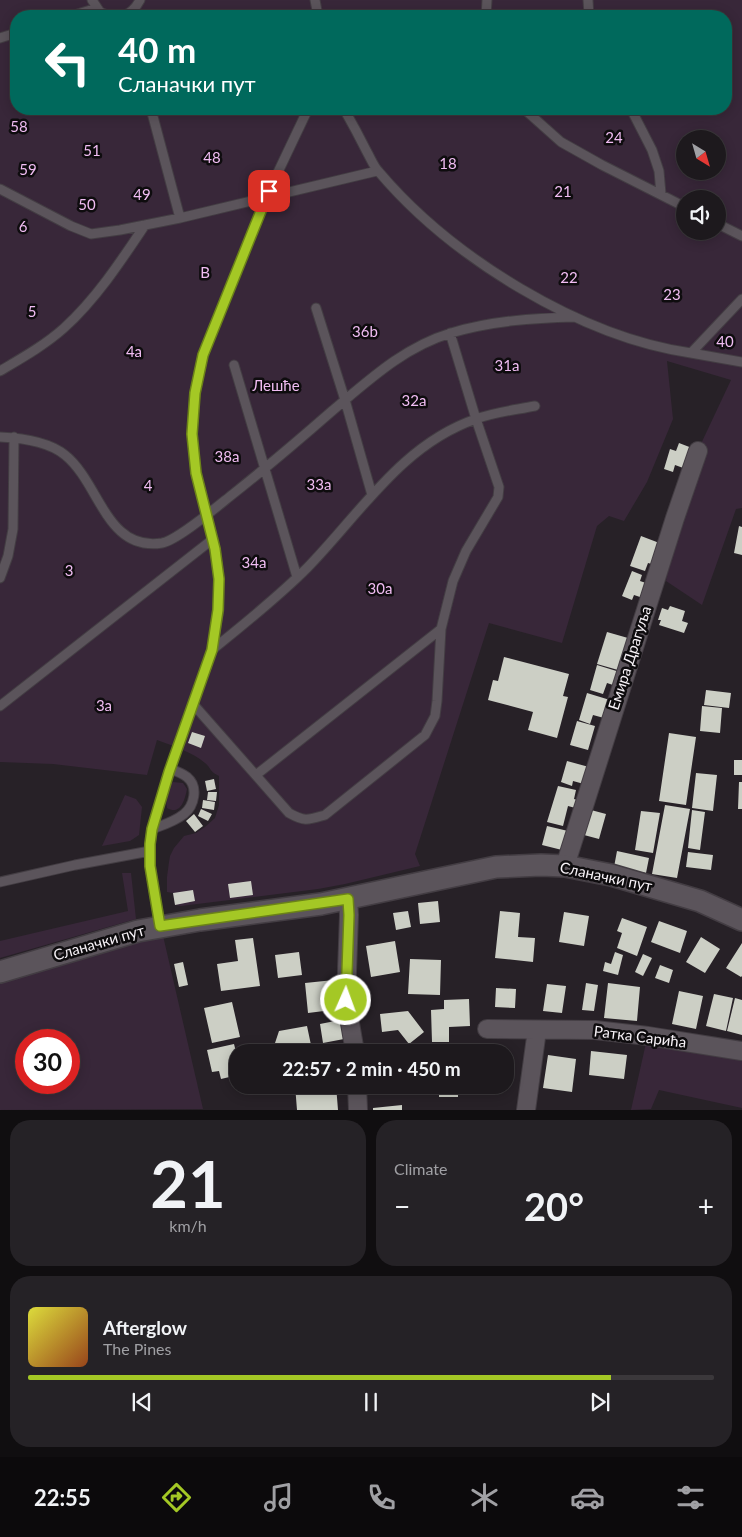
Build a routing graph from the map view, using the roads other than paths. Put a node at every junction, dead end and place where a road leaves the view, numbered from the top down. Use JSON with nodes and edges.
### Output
{"nodes":[{"id":1,"x":95,"y":4,"type":"edge"},
{"id":2,"x":83,"y":10,"type":"edge"},
{"id":3,"x":153,"y":115,"type":"edge"},
{"id":4,"x":305,"y":115,"type":"edge"},
{"id":5,"x":347,"y":115,"type":"edge"},
{"id":6,"x":531,"y":115,"type":"edge"},
{"id":7,"x":634,"y":115,"type":"edge"},
{"id":8,"x":377,"y":170,"type":"junction"},
{"id":9,"x":0,"y":189,"type":"edge"},
{"id":10,"x":661,"y":194,"type":"junction"},
{"id":11,"x":266,"y":198,"type":"junction"},
{"id":12,"x":676,"y":202,"type":"edge"},
{"id":13,"x":180,"y":218,"type":"junction"},
{"id":14,"x":145,"y":225,"type":"junction"},
{"id":15,"x":726,"y":228,"type":"edge"},
{"id":16,"x":742,"y":236,"type":"edge"},
{"id":17,"x":742,"y":299,"type":"edge"},
{"id":18,"x":316,"y":308,"type":"dead end"},
{"id":19,"x":575,"y":317,"type":"junction"},
{"id":20,"x":450,"y":333,"type":"junction"},
{"id":21,"x":691,"y":353,"type":"junction"},
{"id":22,"x":742,"y":362,"type":"edge"},
{"id":23,"x":234,"y":365,"type":"dead end"},
{"id":24,"x":0,"y":371,"type":"edge"},
{"id":25,"x":345,"y":400,"type":"junction"},
{"id":26,"x":535,"y":406,"type":"dead end"},
{"id":27,"x":476,"y":419,"type":"junction"},
{"id":28,"x":0,"y":438,"type":"edge"},
{"id":29,"x":14,"y":438,"type":"junction"},
{"id":30,"x":698,"y":451,"type":"dead end"},
{"id":31,"x":264,"y":469,"type":"junction"},
{"id":32,"x":372,"y":494,"type":"junction"},
{"id":33,"x":207,"y":514,"type":"junction"},
{"id":34,"x":213,"y":539,"type":"junction"},
{"id":35,"x":297,"y":577,"type":"junction"},
{"id":36,"x":0,"y":578,"type":"edge"},
{"id":37,"x":441,"y":628,"type":"junction"},
{"id":38,"x":212,"y":650,"type":"junction"},
{"id":39,"x":193,"y":704,"type":"junction"},
{"id":40,"x":0,"y":706,"type":"edge"},
{"id":41,"x":170,"y":769,"type":"junction"},
{"id":42,"x":256,"y":775,"type":"junction"},
{"id":43,"x":152,"y":829,"type":"junction"},
{"id":44,"x":150,"y":851,"type":"junction"},
{"id":45,"x":564,"y":866,"type":"junction"},
{"id":46,"x":0,"y":882,"type":"edge"},
{"id":47,"x":348,"y":899,"type":"junction"},
{"id":48,"x":742,"y":920,"type":"edge"},
{"id":49,"x":160,"y":926,"type":"junction"},
{"id":50,"x":0,"y":972,"type":"edge"},
{"id":51,"x":487,"y":1029,"type":"dead end"},
{"id":52,"x":537,"y":1030,"type":"junction"},
{"id":53,"x":353,"y":1044,"type":"edge"},
{"id":54,"x":742,"y":1051,"type":"edge"},
{"id":55,"x":357,"y":1094,"type":"edge"},
{"id":56,"x":358,"y":1110,"type":"edge"},
{"id":57,"x":526,"y":1110,"type":"edge"}],
"edges":[{"from":1,"to":2,"type":"lane"},
{"from":3,"to":13,"type":"lane"},
{"from":4,"to":11,"type":"lane"},
{"from":5,"to":8,"type":"lane"},
{"from":6,"to":10,"type":"lane"},
{"from":7,"to":10,"type":"lane"},
{"from":8,"to":11,"type":"lane"},
{"from":8,"to":19,"type":"lane"},
{"from":9,"to":14,"type":"lane"},
{"from":10,"to":12,"type":"lane"},
{"from":11,"to":13,"type":"lane"},
{"from":11,"to":33,"type":"lane"},
{"from":13,"to":14,"type":"lane"},
{"from":14,"to":24,"type":"lane"},
{"from":15,"to":16,"type":"lane"},
{"from":17,"to":21,"type":"lane"},
{"from":18,"to":25,"type":"lane"},
{"from":19,"to":20,"type":"lane"},
{"from":19,"to":21,"type":"lane"},
{"from":20,"to":25,"type":"lane"},
{"from":20,"to":27,"type":"lane"},
{"from":21,"to":22,"type":"lane"},
{"from":23,"to":31,"type":"lane"},
{"from":25,"to":31,"type":"lane"},
{"from":25,"to":32,"type":"lane"},
{"from":26,"to":27,"type":"lane"},
{"from":27,"to":32,"type":"lane"},
{"from":27,"to":37,"type":"lane"},
{"from":28,"to":29,"type":"lane"},
{"from":29,"to":33,"type":"lane"},
{"from":29,"to":36,"type":"lane"},
{"from":30,"to":45,"type":"street","name":"Емира Драгуља"},
{"from":31,"to":33,"type":"lane"},
{"from":31,"to":35,"type":"lane"},
{"from":32,"to":35,"type":"lane"},
{"from":33,"to":34,"type":"lane"},
{"from":34,"to":38,"type":"lane"},
{"from":34,"to":40,"type":"lane"},
{"from":35,"to":38,"type":"lane"},
{"from":37,"to":42,"type":"lane"},
{"from":37,"to":42,"type":"lane"},
{"from":38,"to":39,"type":"lane"},
{"from":39,"to":41,"type":"lane"},
{"from":39,"to":42,"type":"lane"},
{"from":41,"to":43,"type":"lane"},
{"from":41,"to":43,"type":"lane"},
{"from":43,"to":44,"type":"lane"},
{"from":44,"to":46,"type":"lane"},
{"from":44,"to":49,"type":"lane"},
{"from":45,"to":47,"type":"street","name":"Сланачки пут"},
{"from":45,"to":48,"type":"street","name":"Сланачки пут"},
{"from":47,"to":49,"type":"street","name":"Сланачки пут"},
{"from":47,"to":53,"type":"street"},
{"from":49,"to":50,"type":"street","name":"Сланачки пут"},
{"from":51,"to":52,"type":"street","name":"Ратка Сарића"},
{"from":52,"to":54,"type":"street","name":"Ратка Сарића"},
{"from":52,"to":57,"type":"street"},
{"from":55,"to":56,"type":"street"}]}
